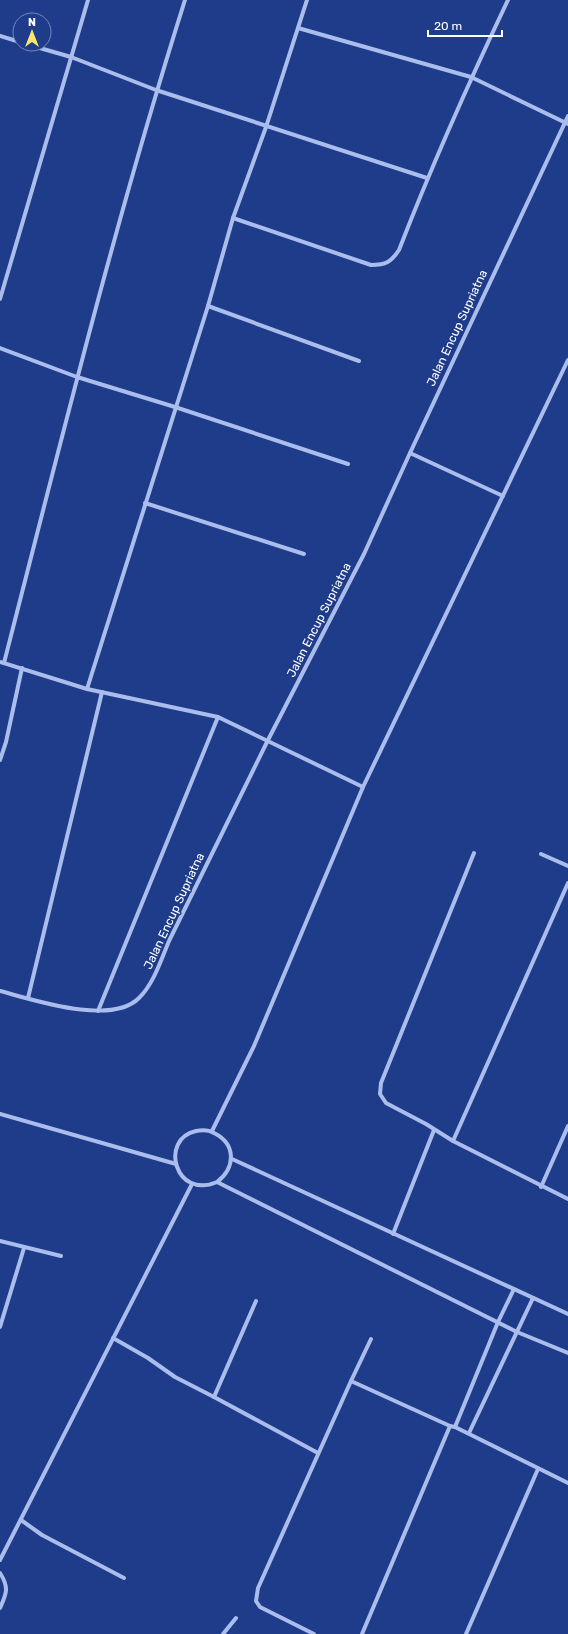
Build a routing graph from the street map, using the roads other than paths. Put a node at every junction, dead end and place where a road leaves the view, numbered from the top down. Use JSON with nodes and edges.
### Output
{"nodes":[{"id":1,"x":88,"y":0,"type":"edge"},
{"id":2,"x":185,"y":0,"type":"edge"},
{"id":3,"x":307,"y":0,"type":"edge"},
{"id":4,"x":508,"y":0,"type":"edge"},
{"id":5,"x":298,"y":28,"type":"junction"},
{"id":6,"x":0,"y":36,"type":"edge"},
{"id":7,"x":12,"y":40,"type":"edge"},
{"id":8,"x":52,"y":52,"type":"edge"},
{"id":9,"x":71,"y":57,"type":"junction"},
{"id":10,"x":471,"y":77,"type":"junction"},
{"id":11,"x":156,"y":90,"type":"junction"},
{"id":12,"x":568,"y":116,"type":"edge"},
{"id":13,"x":566,"y":123,"type":"edge"},
{"id":14,"x":266,"y":127,"type":"junction"},
{"id":15,"x":427,"y":178,"type":"junction"},
{"id":16,"x":232,"y":218,"type":"junction"},
{"id":17,"x":0,"y":299,"type":"edge"},
{"id":18,"x":208,"y":306,"type":"junction"},
{"id":19,"x":0,"y":348,"type":"edge"},
{"id":20,"x":568,"y":360,"type":"edge"},
{"id":21,"x":359,"y":361,"type":"dead end"},
{"id":22,"x":78,"y":377,"type":"junction"},
{"id":23,"x":175,"y":407,"type":"junction"},
{"id":24,"x":410,"y":453,"type":"junction"},
{"id":25,"x":348,"y":464,"type":"dead end"},
{"id":26,"x":503,"y":496,"type":"junction"},
{"id":27,"x":145,"y":503,"type":"junction"},
{"id":28,"x":304,"y":554,"type":"dead end"},
{"id":29,"x":2,"y":662,"type":"edge"},
{"id":30,"x":22,"y":668,"type":"junction"},
{"id":31,"x":87,"y":689,"type":"junction"},
{"id":32,"x":102,"y":692,"type":"junction"},
{"id":33,"x":218,"y":717,"type":"junction"},
{"id":34,"x":268,"y":740,"type":"junction"},
{"id":35,"x":0,"y":760,"type":"edge"},
{"id":36,"x":363,"y":787,"type":"junction"},
{"id":37,"x":474,"y":853,"type":"dead end"},
{"id":38,"x":541,"y":854,"type":"dead end"},
{"id":39,"x":568,"y":866,"type":"edge"},
{"id":40,"x":568,"y":883,"type":"edge"},
{"id":41,"x":0,"y":991,"type":"edge"},
{"id":42,"x":28,"y":998,"type":"junction"},
{"id":43,"x":98,"y":1011,"type":"junction"},
{"id":44,"x":0,"y":1114,"type":"edge"},
{"id":45,"x":568,"y":1126,"type":"edge"},
{"id":46,"x":434,"y":1130,"type":"junction"},
{"id":47,"x":212,"y":1131,"type":"junction"},
{"id":48,"x":453,"y":1141,"type":"junction"},
{"id":49,"x":232,"y":1159,"type":"junction"},
{"id":50,"x":176,"y":1164,"type":"junction"},
{"id":51,"x":217,"y":1182,"type":"junction"},
{"id":52,"x":192,"y":1184,"type":"junction"},
{"id":53,"x":541,"y":1187,"type":"junction"},
{"id":54,"x":568,"y":1199,"type":"edge"},
{"id":55,"x":393,"y":1234,"type":"junction"},
{"id":56,"x":0,"y":1241,"type":"edge"},
{"id":57,"x":24,"y":1248,"type":"junction"},
{"id":58,"x":61,"y":1256,"type":"dead end"},
{"id":59,"x":514,"y":1289,"type":"junction"},
{"id":60,"x":533,"y":1298,"type":"junction"},
{"id":61,"x":256,"y":1301,"type":"dead end"},
{"id":62,"x":568,"y":1314,"type":"edge"},
{"id":63,"x":498,"y":1322,"type":"junction"},
{"id":64,"x":0,"y":1327,"type":"edge"},
{"id":65,"x":517,"y":1332,"type":"junction"},
{"id":66,"x":113,"y":1338,"type":"junction"},
{"id":67,"x":371,"y":1339,"type":"dead end"},
{"id":68,"x":568,"y":1353,"type":"edge"},
{"id":69,"x":351,"y":1381,"type":"junction"},
{"id":70,"x":214,"y":1397,"type":"junction"},
{"id":71,"x":450,"y":1426,"type":"junction"},
{"id":72,"x":455,"y":1426,"type":"junction"},
{"id":73,"x":469,"y":1434,"type":"junction"},
{"id":74,"x":318,"y":1453,"type":"junction"},
{"id":75,"x":538,"y":1469,"type":"junction"},
{"id":76,"x":568,"y":1483,"type":"edge"},
{"id":77,"x":21,"y":1520,"type":"junction"},
{"id":78,"x":0,"y":1560,"type":"edge"},
{"id":79,"x":0,"y":1573,"type":"edge"},
{"id":80,"x":124,"y":1578,"type":"dead end"},
{"id":81,"x":0,"y":1608,"type":"edge"},
{"id":82,"x":236,"y":1618,"type":"dead end"},
{"id":83,"x":223,"y":1634,"type":"edge"},
{"id":84,"x":314,"y":1634,"type":"edge"},
{"id":85,"x":362,"y":1634,"type":"edge"},
{"id":86,"x":466,"y":1634,"type":"edge"}],
"edges":[{"from":1,"to":9,"type":"street"},
{"from":2,"to":11,"type":"street"},
{"from":3,"to":5,"type":"street"},
{"from":4,"to":10,"type":"street"},
{"from":5,"to":10,"type":"street"},
{"from":5,"to":14,"type":"street"},
{"from":6,"to":7,"type":"street"},
{"from":8,"to":9,"type":"street"},
{"from":9,"to":11,"type":"street"},
{"from":9,"to":17,"type":"street"},
{"from":10,"to":13,"type":"street"},
{"from":10,"to":15,"type":"street"},
{"from":11,"to":14,"type":"street"},
{"from":11,"to":22,"type":"street"},
{"from":12,"to":13,"type":"street","name":"Jalan Encup Supriatna"},
{"from":13,"to":24,"type":"street","name":"Jalan Encup Supriatna"},
{"from":14,"to":15,"type":"street"},
{"from":14,"to":16,"type":"street"},
{"from":15,"to":16,"type":"street"},
{"from":16,"to":18,"type":"street"},
{"from":18,"to":21,"type":"street"},
{"from":18,"to":23,"type":"street"},
{"from":19,"to":22,"type":"street"},
{"from":20,"to":26,"type":"street"},
{"from":22,"to":23,"type":"street"},
{"from":22,"to":29,"type":"street"},
{"from":23,"to":25,"type":"street"},
{"from":23,"to":27,"type":"street"},
{"from":24,"to":26,"type":"street"},
{"from":24,"to":34,"type":"street","name":"Jalan Encup Supriatna"},
{"from":26,"to":36,"type":"street"},
{"from":27,"to":28,"type":"street"},
{"from":27,"to":31,"type":"street"},
{"from":29,"to":30,"type":"street"},
{"from":30,"to":31,"type":"street"},
{"from":30,"to":35,"type":"street"},
{"from":31,"to":32,"type":"street"},
{"from":32,"to":33,"type":"street"},
{"from":32,"to":42,"type":"street"},
{"from":33,"to":34,"type":"street"},
{"from":33,"to":43,"type":"street"},
{"from":34,"to":36,"type":"street"},
{"from":34,"to":43,"type":"street","name":"Jalan Encup Supriatna"},
{"from":36,"to":47,"type":"street"},
{"from":37,"to":46,"type":"street"},
{"from":38,"to":39,"type":"street"},
{"from":40,"to":48,"type":"street"},
{"from":41,"to":42,"type":"street","name":"Jalan Encup Supriatna"},
{"from":42,"to":43,"type":"street","name":"Jalan Encup Supriatna"},
{"from":44,"to":50,"type":"street"},
{"from":45,"to":53,"type":"street"},
{"from":46,"to":48,"type":"street"},
{"from":46,"to":55,"type":"street"},
{"from":47,"to":49,"type":"street"},
{"from":47,"to":50,"type":"street"},
{"from":48,"to":53,"type":"street"},
{"from":49,"to":51,"type":"street"},
{"from":49,"to":55,"type":"street"},
{"from":50,"to":52,"type":"street"},
{"from":51,"to":52,"type":"street"},
{"from":51,"to":63,"type":"street"},
{"from":52,"to":66,"type":"street"},
{"from":53,"to":54,"type":"street"},
{"from":55,"to":59,"type":"street"},
{"from":56,"to":57,"type":"street"},
{"from":57,"to":58,"type":"street"},
{"from":57,"to":64,"type":"street"},
{"from":59,"to":60,"type":"street"},
{"from":59,"to":63,"type":"street"},
{"from":60,"to":62,"type":"street"},
{"from":60,"to":65,"type":"street"},
{"from":61,"to":70,"type":"street"},
{"from":63,"to":65,"type":"street"},
{"from":63,"to":72,"type":"street"},
{"from":65,"to":68,"type":"street"},
{"from":65,"to":73,"type":"street"},
{"from":66,"to":70,"type":"street"},
{"from":66,"to":77,"type":"street"},
{"from":67,"to":69,"type":"street"},
{"from":69,"to":71,"type":"street"},
{"from":69,"to":74,"type":"street"},
{"from":70,"to":74,"type":"street"},
{"from":71,"to":72,"type":"street"},
{"from":71,"to":85,"type":"street"},
{"from":72,"to":73,"type":"street"},
{"from":73,"to":75,"type":"street"},
{"from":74,"to":84,"type":"street"},
{"from":75,"to":76,"type":"street"},
{"from":75,"to":86,"type":"street"},
{"from":77,"to":78,"type":"street"},
{"from":77,"to":80,"type":"street"},
{"from":79,"to":81,"type":"street"},
{"from":82,"to":83,"type":"street"}]}
